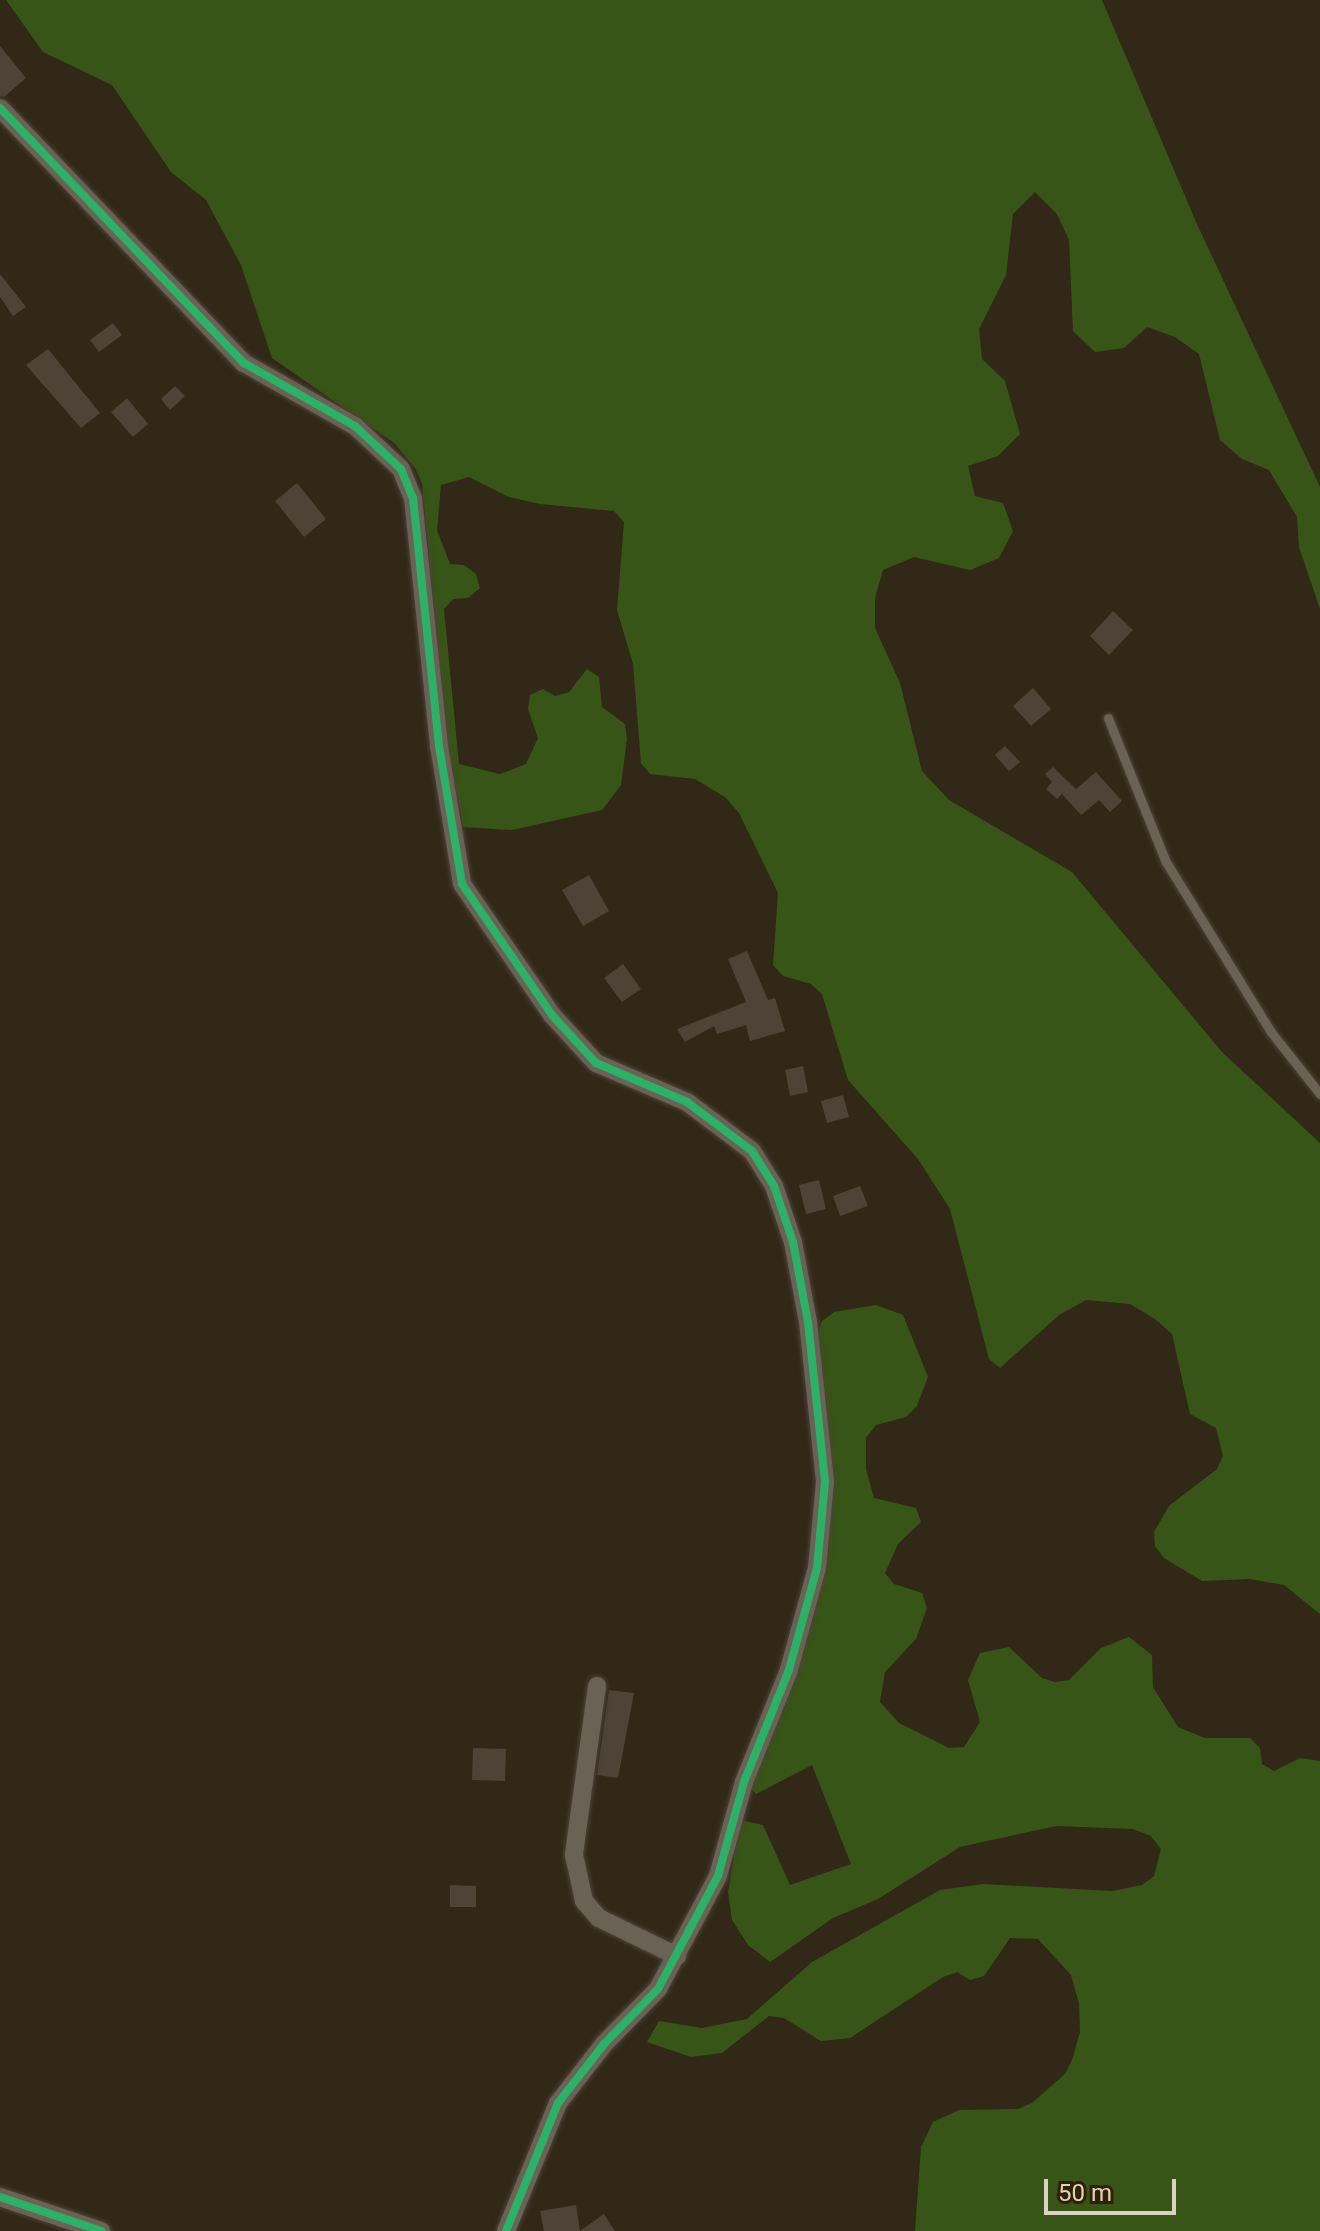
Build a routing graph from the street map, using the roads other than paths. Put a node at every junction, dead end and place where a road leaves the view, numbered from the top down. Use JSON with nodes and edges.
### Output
{"nodes":[{"id":1,"x":0,"y":108,"type":"edge"},
{"id":2,"x":1108,"y":718,"type":"dead end"},
{"id":3,"x":1320,"y":1094,"type":"edge"},
{"id":4,"x":597,"y":1686,"type":"dead end"},
{"id":5,"x":677,"y":1956,"type":"junction"},
{"id":6,"x":0,"y":2197,"type":"edge"},
{"id":7,"x":101,"y":2231,"type":"edge"},
{"id":8,"x":506,"y":2231,"type":"edge"}],
"edges":[{"from":1,"to":5,"type":"street"},
{"from":2,"to":3,"type":"lane"},
{"from":4,"to":5,"type":"street"},
{"from":5,"to":8,"type":"street"},
{"from":6,"to":7,"type":"street"}]}
